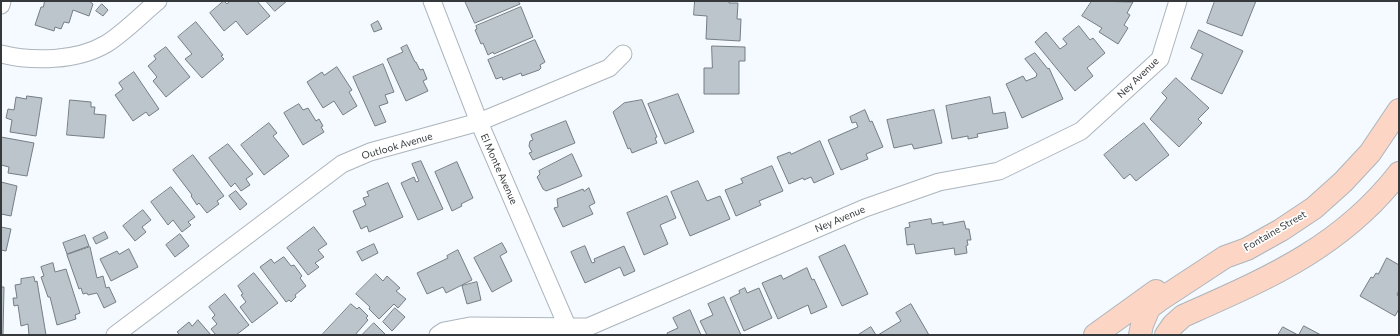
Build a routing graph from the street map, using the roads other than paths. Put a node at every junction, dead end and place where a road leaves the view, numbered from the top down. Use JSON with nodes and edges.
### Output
{"nodes":[{"id":1,"x":2,"y":1,"type":"edge"},
{"id":2,"x":158,"y":1,"type":"edge"},
{"id":3,"x":432,"y":1,"type":"edge"},
{"id":4,"x":1178,"y":1,"type":"edge"},
{"id":5,"x":1,"y":5,"type":"edge"},
{"id":6,"x":1,"y":54,"type":"edge"},
{"id":7,"x":623,"y":54,"type":"dead end"},
{"id":8,"x":1399,"y":110,"type":"edge"},
{"id":9,"x":479,"y":122,"type":"junction"},
{"id":10,"x":1399,"y":173,"type":"edge"},
{"id":11,"x":1225,"y":257,"type":"junction"},
{"id":12,"x":570,"y":331,"type":"edge"},
{"id":13,"x":115,"y":335,"type":"edge"},
{"id":14,"x":438,"y":335,"type":"edge"},
{"id":15,"x":1095,"y":335,"type":"edge"},
{"id":16,"x":1140,"y":335,"type":"edge"},
{"id":17,"x":1166,"y":335,"type":"edge"}],
"edges":[{"from":1,"to":5,"type":"street"},
{"from":2,"to":6,"type":"street"},
{"from":3,"to":9,"type":"street","name":"El Monte Avenue"},
{"from":4,"to":12,"type":"street","name":"Ney Avenue"},
{"from":7,"to":9,"type":"street","name":"Outlook Avenue"},
{"from":8,"to":11,"type":"street","name":"Fontaine Street"},
{"from":9,"to":12,"type":"street","name":"El Monte Avenue"},
{"from":9,"to":13,"type":"street","name":"Outlook Avenue"},
{"from":10,"to":17,"type":"street"},
{"from":11,"to":15,"type":"street"},
{"from":11,"to":16,"type":"street","name":"Fontaine Street"},
{"from":12,"to":14,"type":"street","name":"Ney Avenue"}]}
